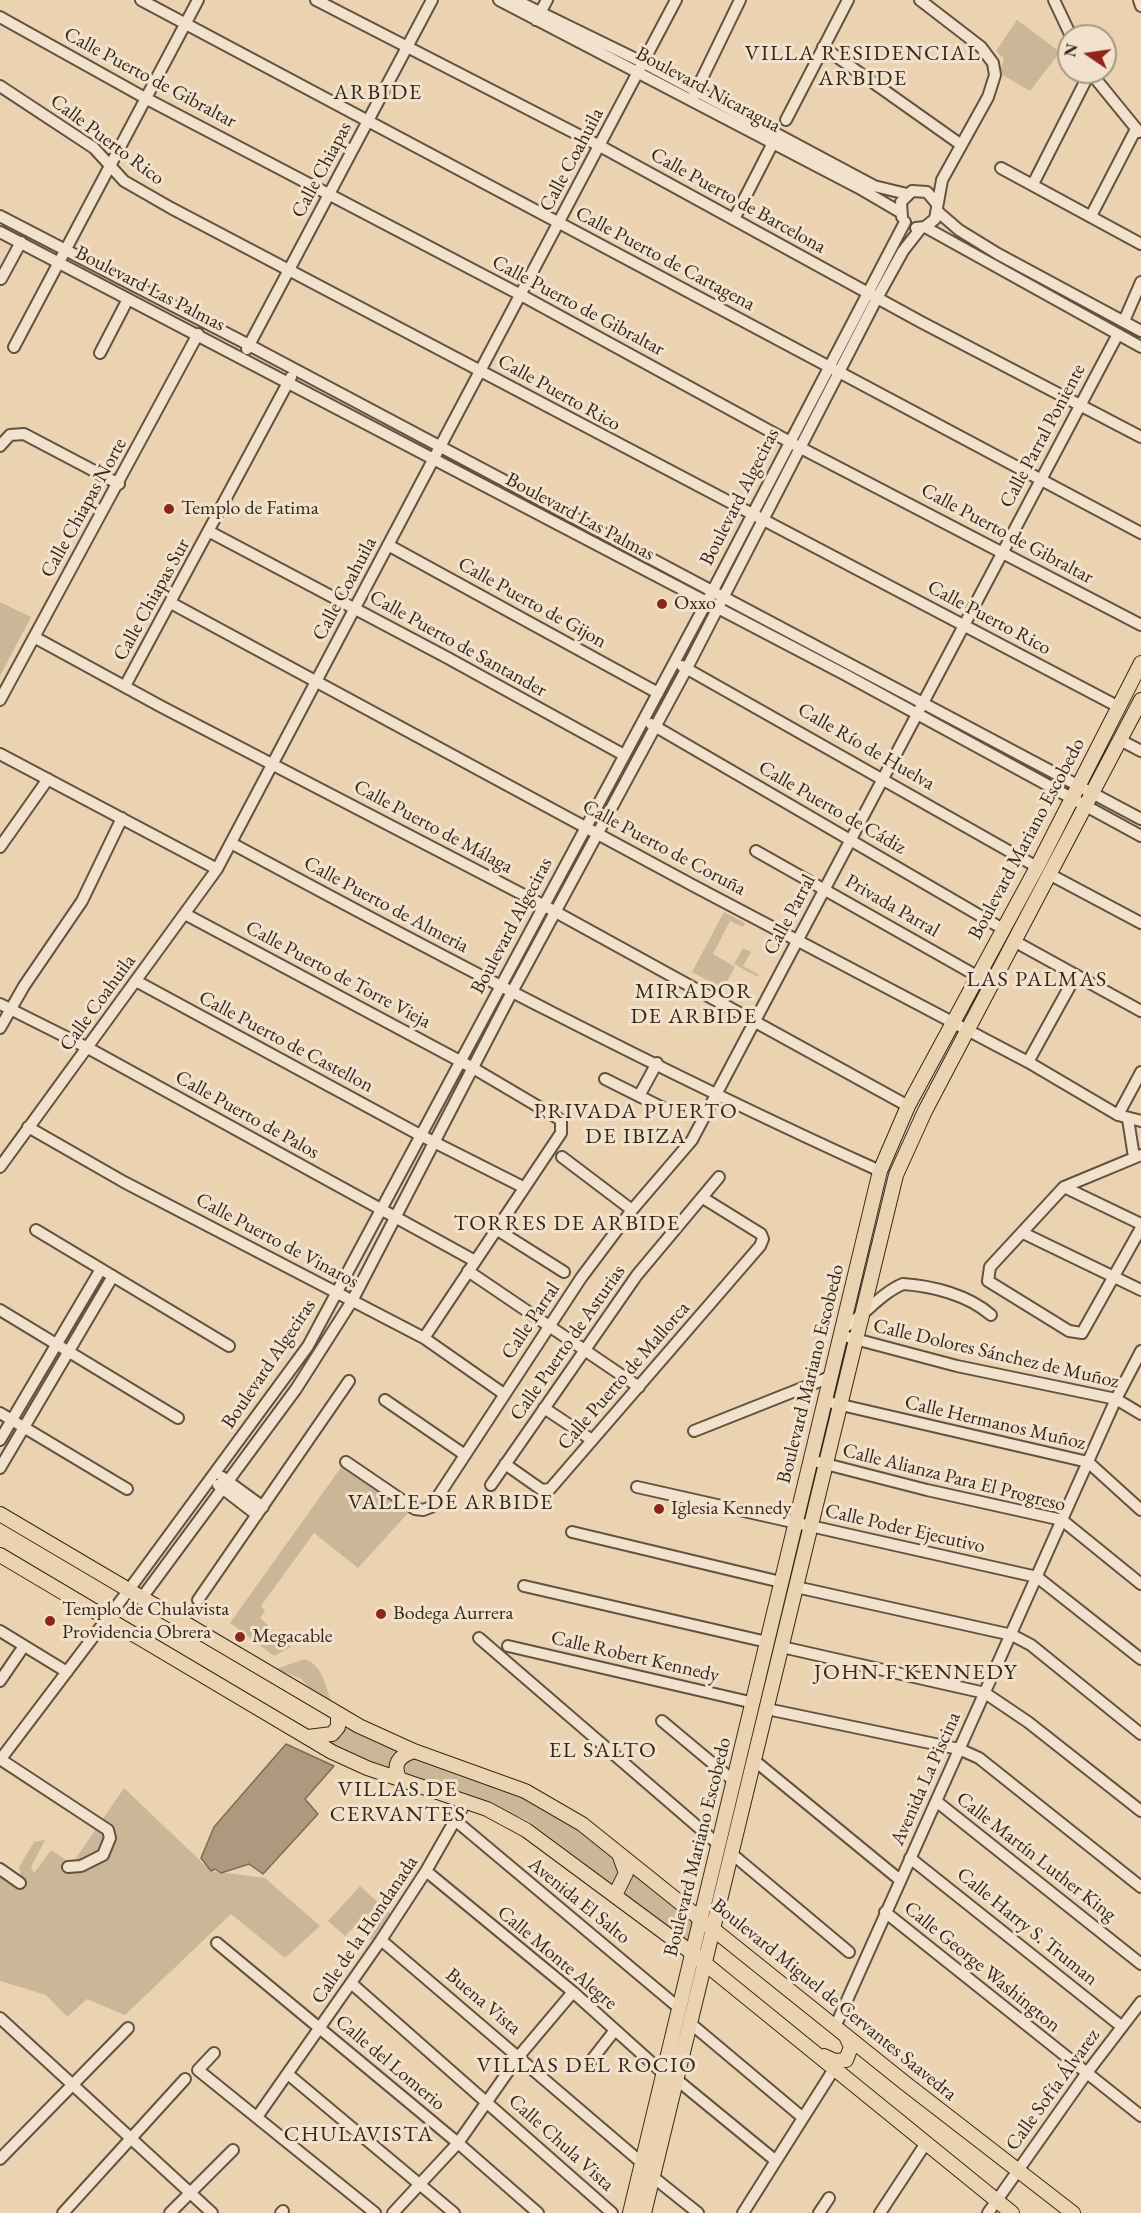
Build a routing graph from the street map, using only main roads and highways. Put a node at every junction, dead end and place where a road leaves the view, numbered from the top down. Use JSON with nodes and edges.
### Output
{"nodes":[{"id":1,"x":1141,"y":663,"type":"edge"},
{"id":2,"x":1141,"y":700,"type":"edge"},
{"id":3,"x":1043,"y":870,"type":"junction"},
{"id":4,"x":0,"y":1514,"type":"edge"},
{"id":5,"x":0,"y":1555,"type":"edge"},
{"id":6,"x":338,"y":1714,"type":"junction"},
{"id":7,"x":308,"y":1737,"type":"junction"},
{"id":8,"x":414,"y":1751,"type":"junction"},
{"id":9,"x":400,"y":1780,"type":"junction"},
{"id":10,"x":617,"y":1851,"type":"junction"},
{"id":11,"x":615,"y":1895,"type":"junction"},
{"id":12,"x":701,"y":1919,"type":"junction"},
{"id":13,"x":715,"y":1929,"type":"junction"},
{"id":14,"x":692,"y":1953,"type":"junction"},
{"id":15,"x":705,"y":1965,"type":"junction"},
{"id":16,"x":846,"y":2036,"type":"junction"},
{"id":17,"x":812,"y":2051,"type":"junction"},
{"id":18,"x":670,"y":2076,"type":"junction"},
{"id":19,"x":630,"y":2213,"type":"edge"},
{"id":20,"x":644,"y":2213,"type":"edge"},
{"id":21,"x":1011,"y":2213,"type":"edge"},
{"id":22,"x":1073,"y":2213,"type":"edge"}],
"edges":[{"from":1,"to":3,"type":"main road","name":"Boulevard Mariano Escobedo"},
{"from":2,"to":3,"type":"main road","name":"Boulevard Mariano Escobedo"},
{"from":3,"to":12,"type":"main road","name":"Boulevard Mariano Escobedo"},
{"from":3,"to":13,"type":"main road","name":"Boulevard Mariano Escobedo"},
{"from":4,"to":6,"type":"main road","name":"Boulevard Miguel de Cervantes Saavedra"},
{"from":5,"to":7,"type":"main road"},
{"from":6,"to":7,"type":"main road"},
{"from":6,"to":8,"type":"main road","name":"Boulevard Miguel de Cervantes Saavedra"},
{"from":7,"to":9,"type":"main road"},
{"from":8,"to":9,"type":"main road"},
{"from":8,"to":10,"type":"main road","name":"Boulevard Miguel de Cervantes Saavedra"},
{"from":9,"to":11,"type":"main road"},
{"from":10,"to":11,"type":"main road"},
{"from":10,"to":12,"type":"main road","name":"Boulevard Miguel de Cervantes Saavedra"},
{"from":11,"to":14,"type":"main road"},
{"from":12,"to":13,"type":"main road","name":"Boulevard Miguel de Cervantes Saavedra"},
{"from":12,"to":14,"type":"main road","name":"Boulevard Mariano Escobedo"},
{"from":13,"to":15,"type":"main road","name":"Boulevard Mariano Escobedo"},
{"from":13,"to":16,"type":"main road","name":"Boulevard Miguel de Cervantes Saavedra"},
{"from":14,"to":15,"type":"main road"},
{"from":14,"to":18,"type":"main road","name":"Boulevard Mariano Escobedo"},
{"from":15,"to":17,"type":"main road"},
{"from":15,"to":18,"type":"main road","name":"Boulevard Mariano Escobedo"},
{"from":16,"to":17,"type":"main road"},
{"from":16,"to":22,"type":"main road","name":"Boulevard Miguel de Cervantes Saavedra"},
{"from":17,"to":21,"type":"main road"},
{"from":18,"to":19,"type":"main road","name":"Boulevard Mariano Escobedo"},
{"from":18,"to":20,"type":"main road","name":"Boulevard Mariano Escobedo"}]}
